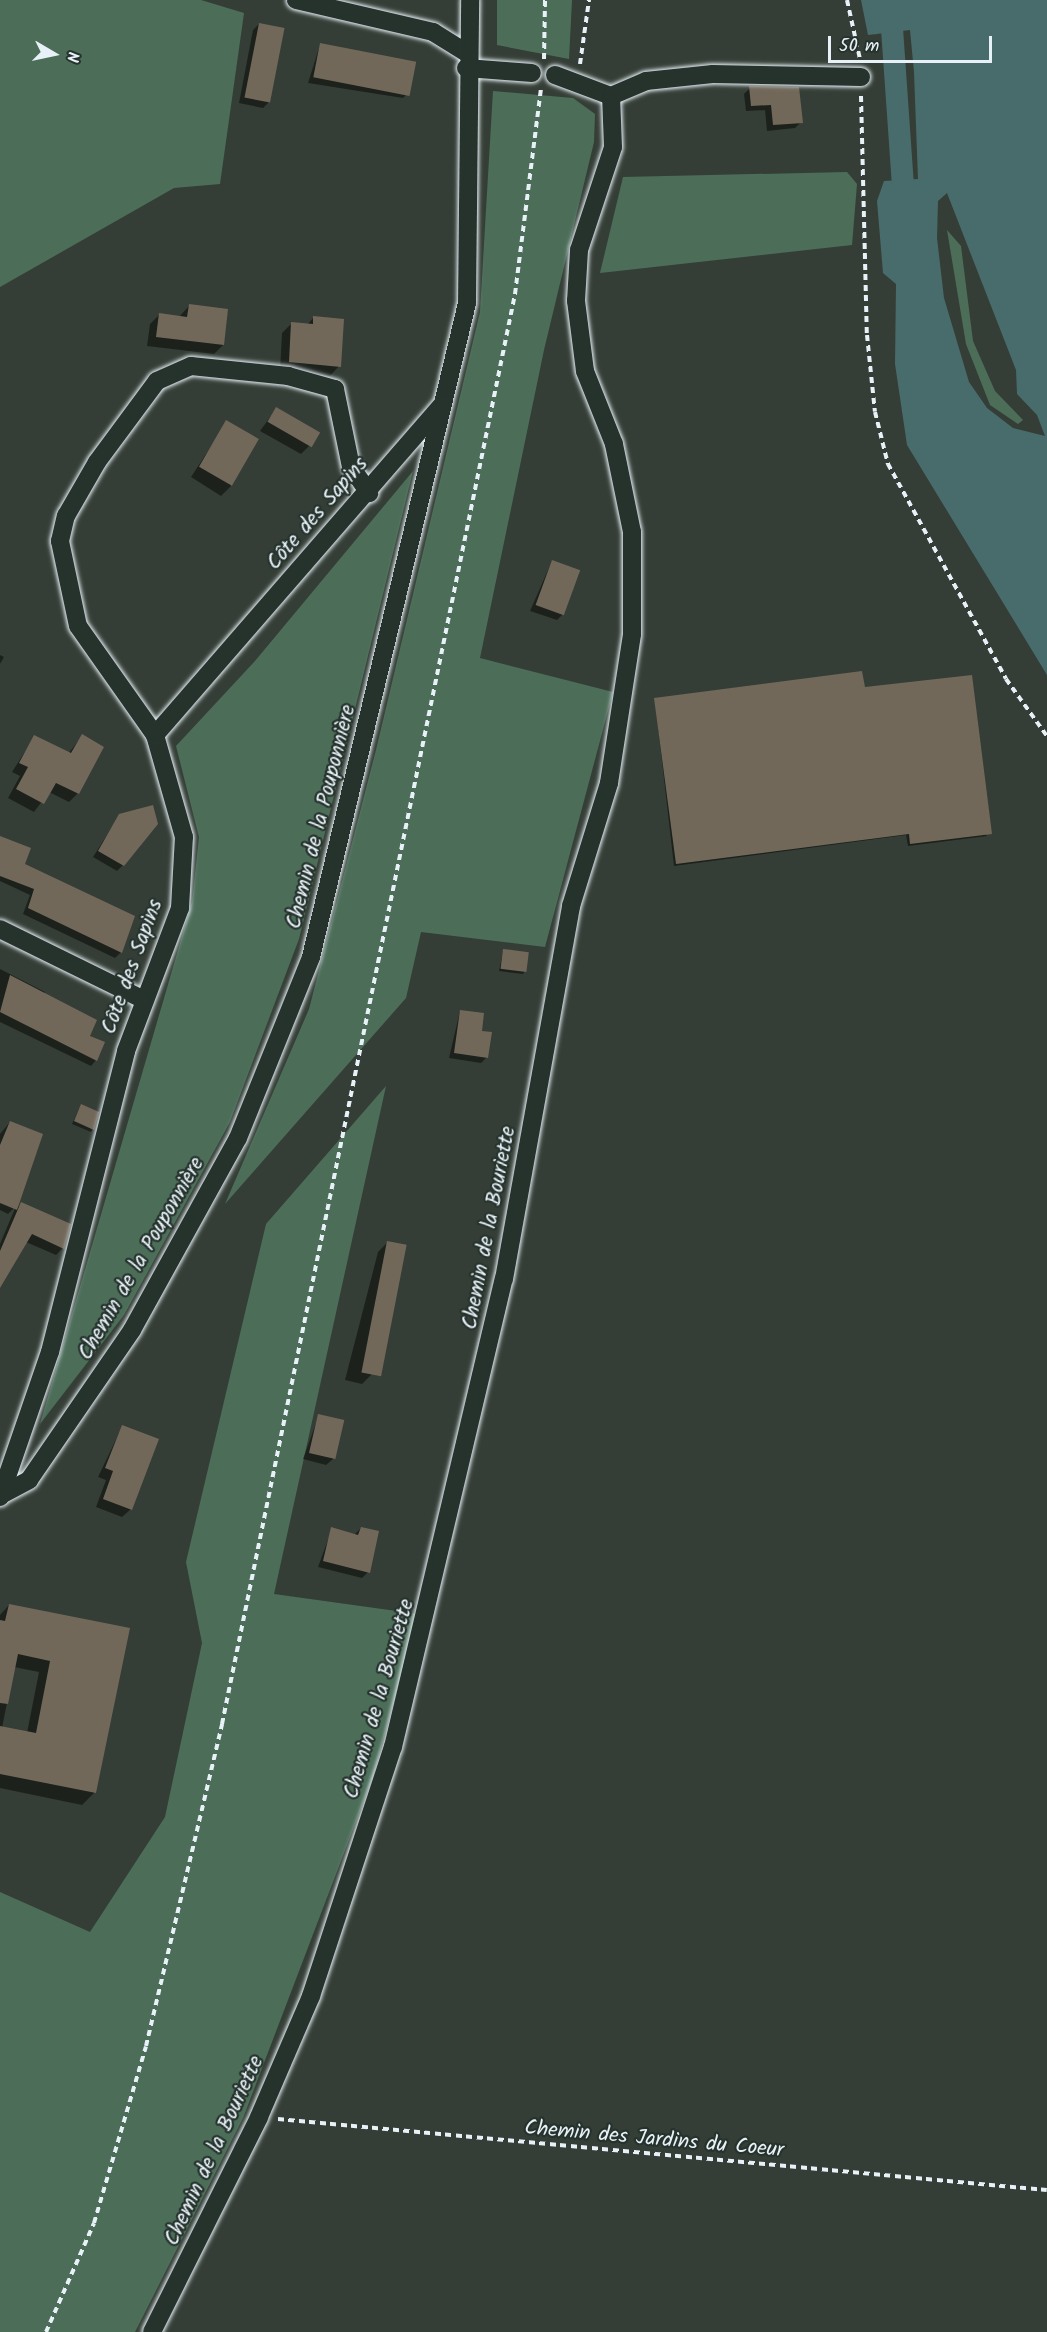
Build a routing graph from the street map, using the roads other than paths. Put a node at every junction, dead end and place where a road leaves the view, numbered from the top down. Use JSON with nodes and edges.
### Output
{"nodes":[{"id":1,"x":296,"y":0,"type":"edge"},
{"id":2,"x":470,"y":0,"type":"edge"},
{"id":3,"x":466,"y":61,"type":"junction"},
{"id":4,"x":861,"y":77,"type":"road end"},
{"id":5,"x":611,"y":96,"type":"junction"},
{"id":6,"x":444,"y":404,"type":"junction"},
{"id":7,"x":369,"y":493,"type":"junction"},
{"id":8,"x":155,"y":735,"type":"junction"},
{"id":9,"x":0,"y":929,"type":"edge"},
{"id":10,"x":142,"y":999,"type":"junction"},
{"id":11,"x":0,"y":1495,"type":"edge"},
{"id":12,"x":152,"y":2332,"type":"edge"}],
"edges":[{"from":1,"to":3,"type":"street"},
{"from":2,"to":3,"type":"street","name":"Chemin de la Pouponnière"},
{"from":3,"to":5,"type":"street"},
{"from":3,"to":6,"type":"street","name":"Chemin de la Pouponnière"},
{"from":4,"to":5,"type":"street"},
{"from":5,"to":12,"type":"street","name":"Chemin de la Bouriette"},
{"from":6,"to":7,"type":"street","name":"Côte des Sapins"},
{"from":6,"to":11,"type":"street","name":"Chemin de la Pouponnière"},
{"from":7,"to":8,"type":"street","name":"Côte des Sapins"},
{"from":7,"to":8,"type":"street"},
{"from":8,"to":10,"type":"street","name":"Côte des Sapins"},
{"from":9,"to":10,"type":"street"},
{"from":10,"to":11,"type":"street","name":"Côte des Sapins"}]}
